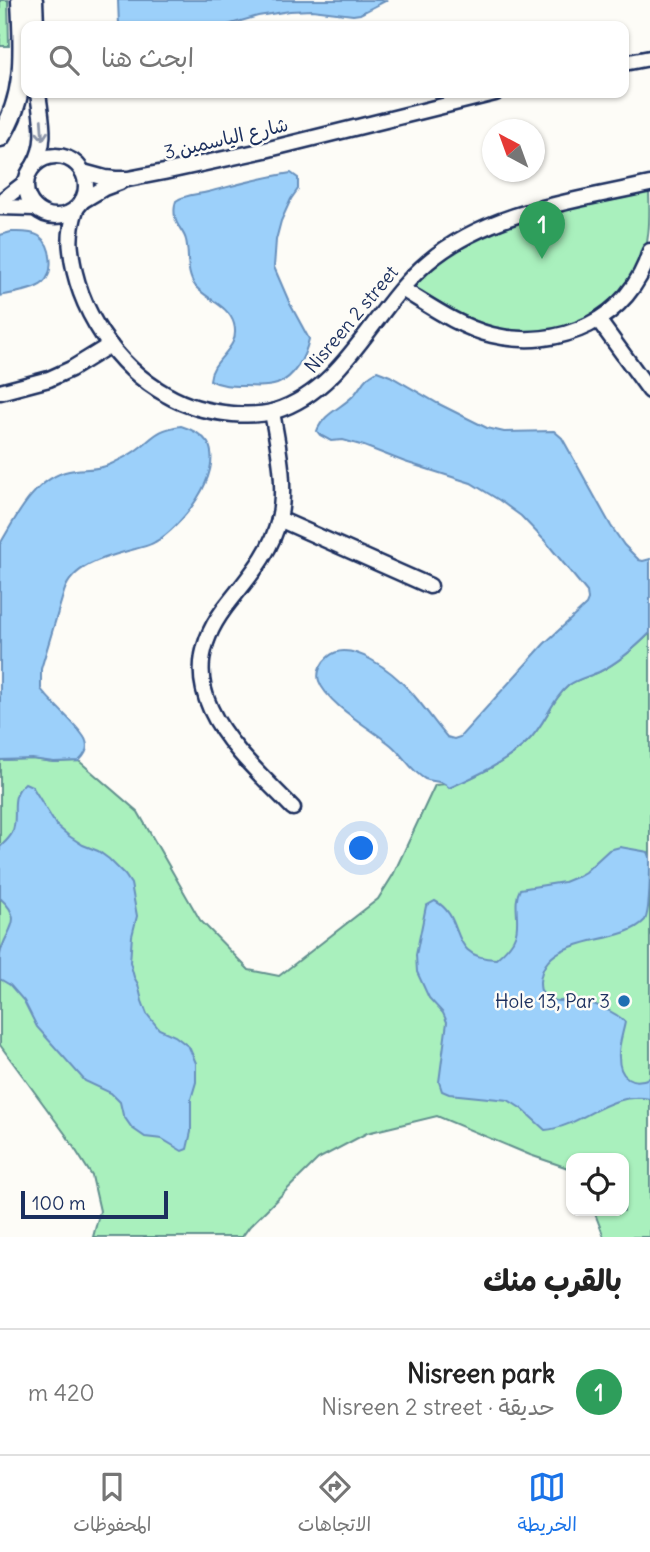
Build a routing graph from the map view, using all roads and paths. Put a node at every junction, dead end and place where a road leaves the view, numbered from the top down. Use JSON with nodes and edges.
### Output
{"nodes":[{"id":1,"x":21,"y":0,"type":"edge"},
{"id":2,"x":35,"y":0,"type":"edge"},
{"id":3,"x":22,"y":21,"type":"edge"},
{"id":4,"x":36,"y":21,"type":"edge"},
{"id":5,"x":650,"y":58,"type":"edge"},
{"id":6,"x":629,"y":62,"type":"edge"},
{"id":7,"x":21,"y":84,"type":"edge"},
{"id":8,"x":39,"y":98,"type":"edge"},
{"id":9,"x":475,"y":98,"type":"edge"},
{"id":10,"x":0,"y":137,"type":"edge"},
{"id":11,"x":34,"y":165,"type":"junction"},
{"id":12,"x":83,"y":173,"type":"junction"},
{"id":13,"x":128,"y":179,"type":"junction"},
{"id":14,"x":26,"y":182,"type":"junction"},
{"id":15,"x":650,"y":184,"type":"edge"},
{"id":16,"x":0,"y":204,"type":"edge"},
{"id":17,"x":79,"y":205,"type":"junction"},
{"id":18,"x":35,"y":208,"type":"junction"},
{"id":19,"x":50,"y":216,"type":"junction"},
{"id":20,"x":71,"y":250,"type":"junction"},
{"id":21,"x":650,"y":251,"type":"edge"},
{"id":22,"x":401,"y":289,"type":"junction"},
{"id":23,"x":599,"y":321,"type":"junction"},
{"id":24,"x":110,"y":345,"type":"junction"},
{"id":25,"x":650,"y":391,"type":"edge"},
{"id":26,"x":0,"y":392,"type":"edge"},
{"id":27,"x":272,"y":412,"type":"junction"},
{"id":28,"x":279,"y":519,"type":"junction"},
{"id":29,"x":430,"y":586,"type":"dead end"},
{"id":30,"x":293,"y":808,"type":"dead end"}],
"edges":[{"from":1,"to":3,"type":"main road"},
{"from":2,"to":4,"type":"street"},
{"from":5,"to":6,"type":"street"},
{"from":7,"to":10,"type":"main road"},
{"from":8,"to":11,"type":"street","one_way":true},
{"from":9,"to":13,"type":"street","name":"شارع الياسمين 3"},
{"from":11,"to":12,"type":"street"},
{"from":11,"to":14,"type":"street"},
{"from":12,"to":13,"type":"street","name":"شارع الياسمين 3"},
{"from":12,"to":17,"type":"street"},
{"from":13,"to":17,"type":"street","name":"شارع الياسمين 3"},
{"from":14,"to":16,"type":"street"},
{"from":14,"to":18,"type":"street"},
{"from":15,"to":22,"type":"street","name":"Nisreen 2 street"},
{"from":16,"to":18,"type":"street"},
{"from":17,"to":19,"type":"street"},
{"from":17,"to":20,"type":"street","name":"Nisreen 2 street"},
{"from":18,"to":19,"type":"street"},
{"from":19,"to":20,"type":"street","name":"Nisreen 2 street"},
{"from":20,"to":24,"type":"street","name":"Nisreen 2 street"},
{"from":21,"to":23,"type":"street"},
{"from":22,"to":23,"type":"street"},
{"from":22,"to":27,"type":"street","name":"Nisreen 2 street"},
{"from":23,"to":25,"type":"street"},
{"from":24,"to":26,"type":"street"},
{"from":24,"to":27,"type":"street","name":"Nisreen 2 street"},
{"from":27,"to":28,"type":"street"},
{"from":28,"to":29,"type":"street"},
{"from":28,"to":30,"type":"street"}]}
